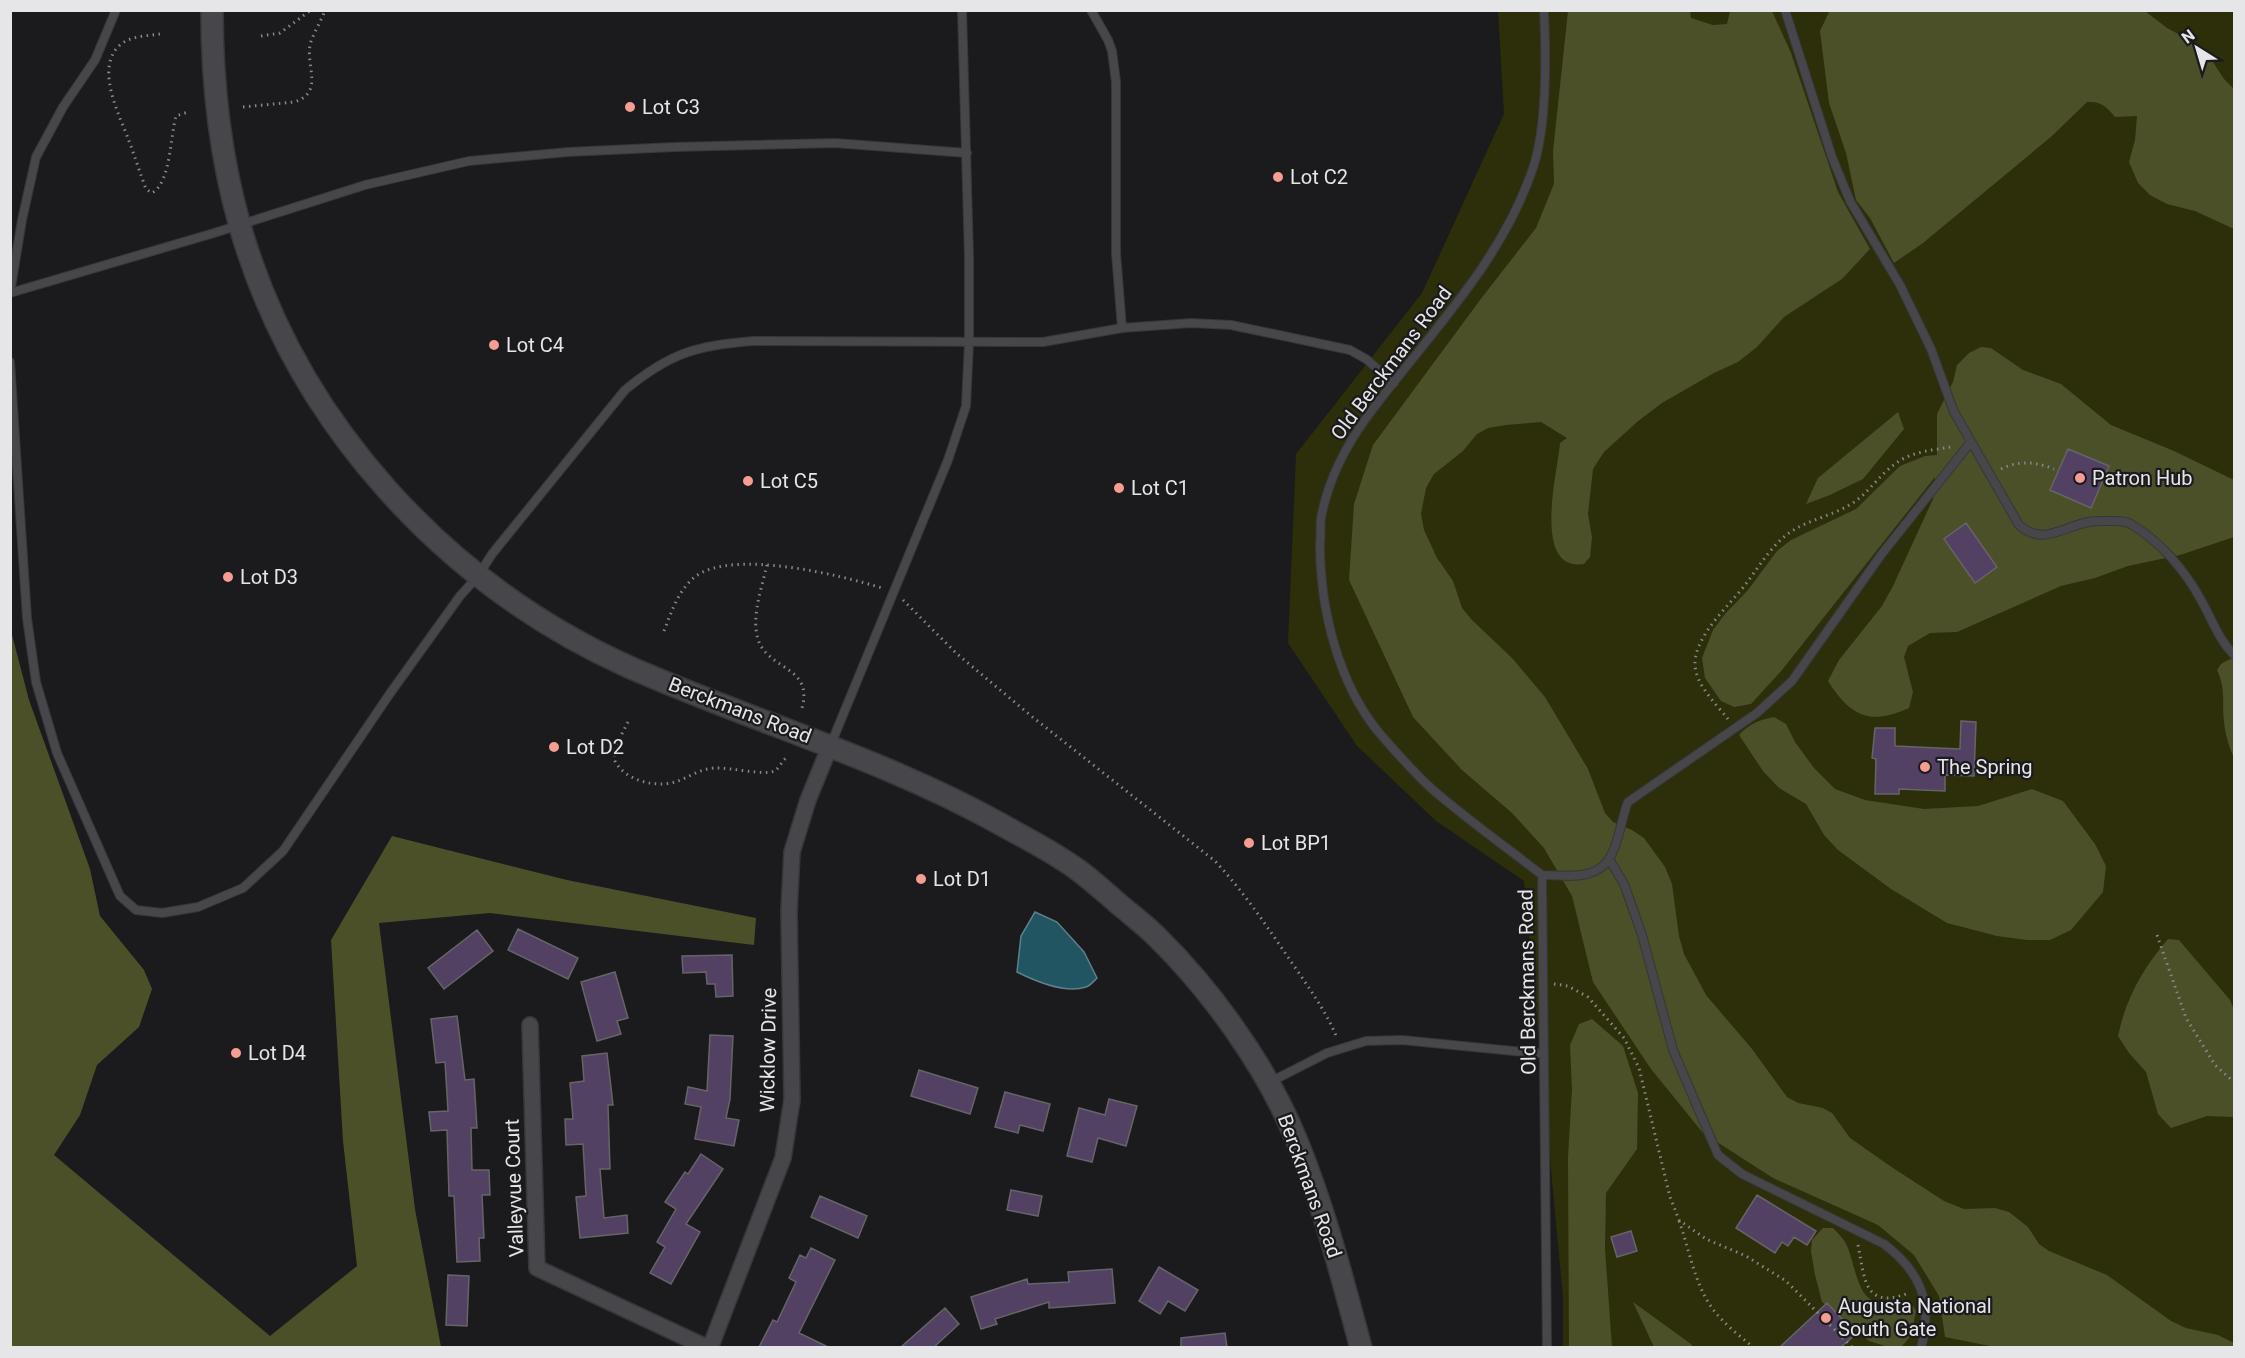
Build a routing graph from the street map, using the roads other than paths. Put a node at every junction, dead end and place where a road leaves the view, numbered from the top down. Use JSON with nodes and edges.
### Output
{"nodes":[{"id":1,"x":116,"y":10,"type":"edge"},
{"id":2,"x":212,"y":10,"type":"edge"},
{"id":3,"x":962,"y":10,"type":"edge"},
{"id":4,"x":1091,"y":10,"type":"edge"},
{"id":5,"x":1544,"y":10,"type":"edge"},
{"id":6,"x":1785,"y":10,"type":"edge"},
{"id":7,"x":967,"y":153,"type":"junction"},
{"id":8,"x":240,"y":225,"type":"junction"},
{"id":9,"x":10,"y":293,"type":"edge"},
{"id":10,"x":1122,"y":328,"type":"junction"},
{"id":11,"x":969,"y":342,"type":"junction"},
{"id":12,"x":10,"y":362,"type":"edge"},
{"id":13,"x":1394,"y":383,"type":"junction"},
{"id":14,"x":1970,"y":443,"type":"junction"},
{"id":15,"x":478,"y":576,"type":"junction"},
{"id":16,"x":2235,"y":655,"type":"edge"},
{"id":17,"x":830,"y":746,"type":"junction"},
{"id":18,"x":1609,"y":859,"type":"junction"},
{"id":19,"x":1542,"y":875,"type":"junction"},
{"id":20,"x":530,"y":1025,"type":"dead end"},
{"id":21,"x":1544,"y":1054,"type":"junction"},
{"id":22,"x":1268,"y":1083,"type":"junction"},
{"id":23,"x":709,"y":1347,"type":"edge"},
{"id":24,"x":1360,"y":1347,"type":"edge"},
{"id":25,"x":1547,"y":1347,"type":"edge"},
{"id":26,"x":1921,"y":1347,"type":"edge"}],
"edges":[{"from":1,"to":9,"type":"lane"},
{"from":2,"to":8,"type":"main road","name":"Berckmans Road"},
{"from":3,"to":7,"type":"lane"},
{"from":4,"to":10,"type":"lane"},
{"from":5,"to":13,"type":"lane","name":"Old Berckmans Road"},
{"from":6,"to":14,"type":"lane"},
{"from":7,"to":8,"type":"lane"},
{"from":7,"to":11,"type":"lane"},
{"from":8,"to":9,"type":"lane"},
{"from":8,"to":15,"type":"main road","name":"Berckmans Road"},
{"from":10,"to":11,"type":"lane"},
{"from":10,"to":13,"type":"lane"},
{"from":11,"to":15,"type":"lane"},
{"from":11,"to":17,"type":"lane"},
{"from":12,"to":15,"type":"lane"},
{"from":13,"to":19,"type":"lane","name":"Old Berckmans Road"},
{"from":14,"to":16,"type":"lane"},
{"from":14,"to":18,"type":"lane"},
{"from":15,"to":17,"type":"main road","name":"Berckmans Road"},
{"from":17,"to":22,"type":"main road","name":"Berckmans Road"},
{"from":17,"to":23,"type":"street","name":"Wicklow Drive"},
{"from":18,"to":19,"type":"lane"},
{"from":18,"to":26,"type":"lane"},
{"from":19,"to":21,"type":"lane","name":"Old Berckmans Road"},
{"from":20,"to":23,"type":"street","name":"Valleyvue Court"},
{"from":21,"to":22,"type":"lane"},
{"from":21,"to":25,"type":"lane","name":"Old Berckmans Road"},
{"from":22,"to":24,"type":"main road","name":"Berckmans Road"}]}
